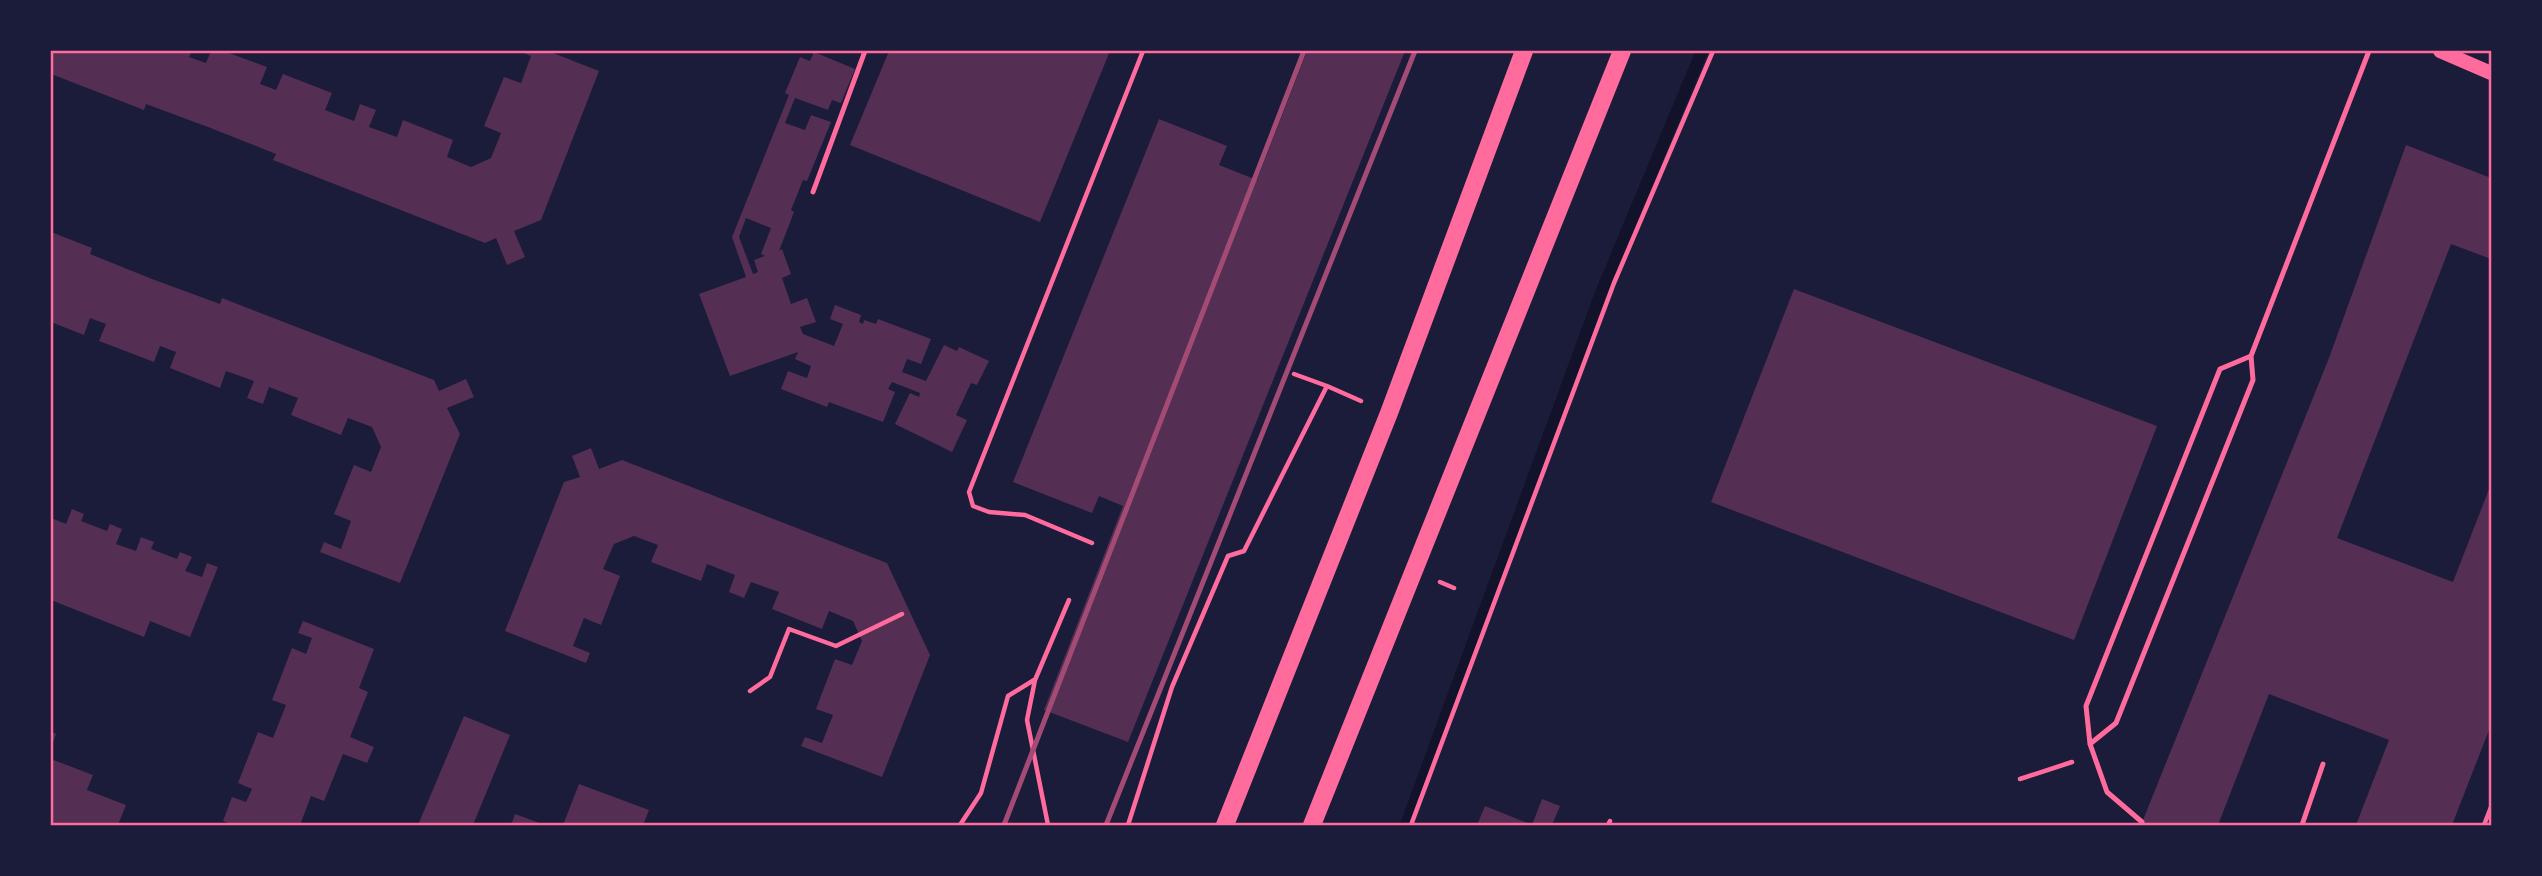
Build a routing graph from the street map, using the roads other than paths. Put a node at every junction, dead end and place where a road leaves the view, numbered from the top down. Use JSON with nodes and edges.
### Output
{"nodes":[{"id":1,"x":865,"y":51,"type":"edge"},
{"id":2,"x":1524,"y":51,"type":"edge"},
{"id":3,"x":1622,"y":51,"type":"edge"},
{"id":4,"x":2369,"y":51,"type":"edge"},
{"id":5,"x":2440,"y":51,"type":"edge"},
{"id":6,"x":2491,"y":73,"type":"edge"},
{"id":7,"x":813,"y":192,"type":"dead end"},
{"id":8,"x":2250,"y":356,"type":"junction"},
{"id":9,"x":2090,"y":744,"type":"junction"},
{"id":10,"x":2323,"y":764,"type":"dead end"},
{"id":11,"x":2142,"y":822,"type":"dead end"},
{"id":12,"x":1225,"y":825,"type":"edge"},
{"id":13,"x":1312,"y":825,"type":"edge"},
{"id":14,"x":2302,"y":825,"type":"edge"}],
"edges":[{"from":1,"to":7,"type":"lane"},
{"from":2,"to":12,"type":"main road"},
{"from":3,"to":13,"type":"main road"},
{"from":4,"to":8,"type":"lane"},
{"from":5,"to":6,"type":"main road"},
{"from":8,"to":9,"type":"lane"},
{"from":8,"to":9,"type":"lane"},
{"from":9,"to":11,"type":"lane"},
{"from":10,"to":14,"type":"lane"}]}
